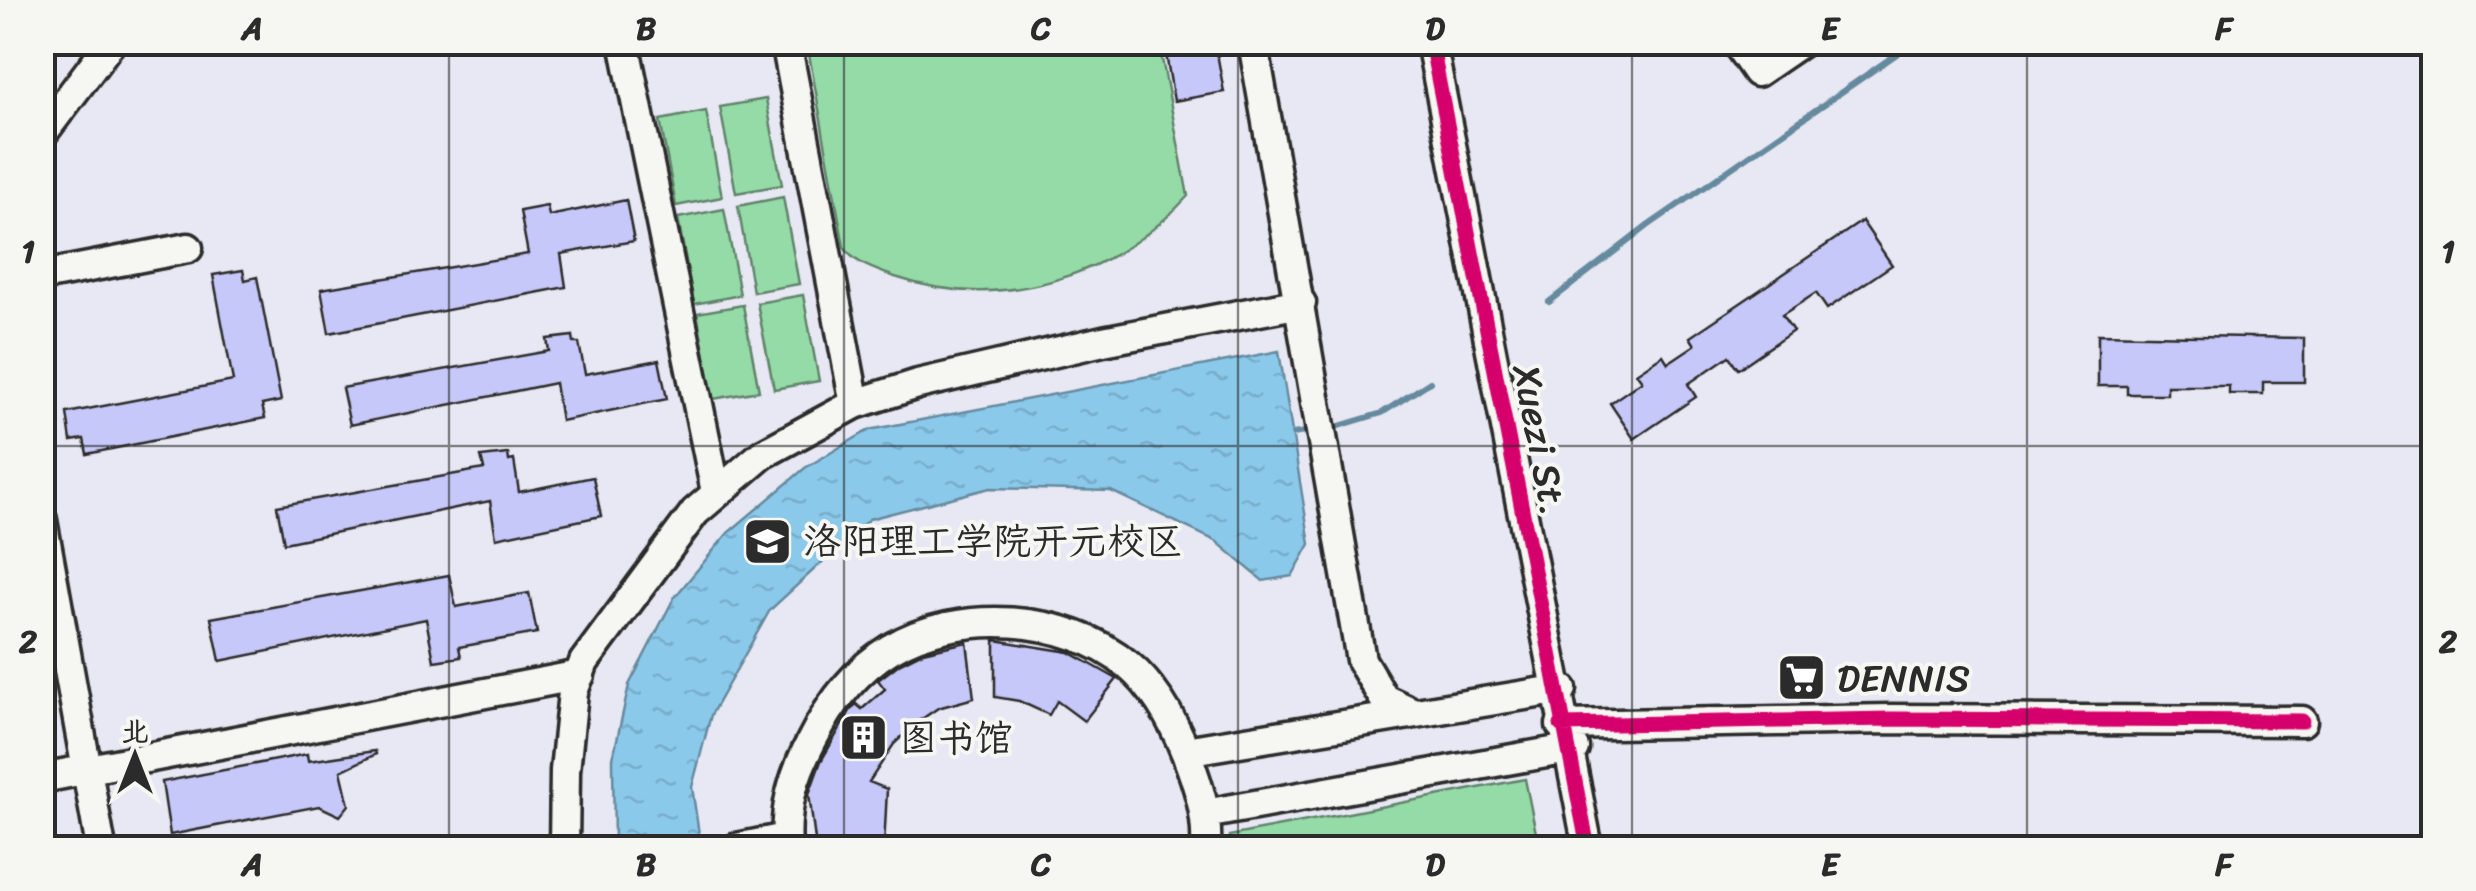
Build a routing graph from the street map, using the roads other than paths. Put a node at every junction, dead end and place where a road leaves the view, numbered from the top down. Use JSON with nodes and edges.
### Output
{"nodes":[{"id":1,"x":92,"y":42,"type":"edge"},
{"id":2,"x":111,"y":42,"type":"edge"},
{"id":3,"x":624,"y":42,"type":"edge"},
{"id":4,"x":786,"y":42,"type":"edge"},
{"id":5,"x":1253,"y":42,"type":"edge"},
{"id":6,"x":1432,"y":42,"type":"edge"},
{"id":7,"x":1442,"y":42,"type":"edge"},
{"id":8,"x":1736,"y":42,"type":"edge"},
{"id":9,"x":1801,"y":42,"type":"edge"},
{"id":10,"x":42,"y":109,"type":"edge"},
{"id":11,"x":42,"y":134,"type":"edge"},
{"id":12,"x":188,"y":248,"type":"dead end"},
{"id":13,"x":42,"y":276,"type":"edge"},
{"id":14,"x":1301,"y":303,"type":"junction"},
{"id":15,"x":855,"y":404,"type":"junction"},
{"id":16,"x":716,"y":492,"type":"junction"},
{"id":17,"x":42,"y":520,"type":"edge"},
{"id":18,"x":580,"y":675,"type":"junction"},
{"id":19,"x":1558,"y":690,"type":"junction"},
{"id":20,"x":1414,"y":713,"type":"junction"},
{"id":21,"x":2302,"y":721,"type":"dead end"},
{"id":22,"x":1568,"y":736,"type":"junction"},
{"id":23,"x":1185,"y":752,"type":"junction"},
{"id":24,"x":87,"y":770,"type":"junction"},
{"id":25,"x":42,"y":778,"type":"edge"},
{"id":26,"x":1206,"y":814,"type":"junction"},
{"id":27,"x":786,"y":844,"type":"edge"},
{"id":28,"x":102,"y":848,"type":"edge"},
{"id":29,"x":564,"y":848,"type":"edge"},
{"id":30,"x":737,"y":848,"type":"edge"},
{"id":31,"x":1206,"y":848,"type":"edge"},
{"id":32,"x":1592,"y":848,"type":"edge"}],
"edges":[{"from":1,"to":10,"type":"street"},
{"from":2,"to":11,"type":"street"},
{"from":3,"to":16,"type":"street"},
{"from":4,"to":15,"type":"street"},
{"from":5,"to":14,"type":"street"},
{"from":6,"to":19,"type":"street","name":"Xuezi St."},
{"from":7,"to":19,"type":"street","name":"Xuezi St."},
{"from":8,"to":9,"type":"street"},
{"from":12,"to":13,"type":"street"},
{"from":14,"to":15,"type":"street"},
{"from":14,"to":20,"type":"street"},
{"from":15,"to":16,"type":"street"},
{"from":16,"to":18,"type":"street"},
{"from":17,"to":24,"type":"street"},
{"from":18,"to":24,"type":"street"},
{"from":18,"to":29,"type":"street"},
{"from":19,"to":20,"type":"street"},
{"from":19,"to":22,"type":"street","name":"Xuezi St."},
{"from":20,"to":23,"type":"street"},
{"from":21,"to":22,"type":"street"},
{"from":22,"to":26,"type":"street"},
{"from":22,"to":32,"type":"street","name":"Xuezi St."},
{"from":23,"to":26,"type":"street"},
{"from":23,"to":27,"type":"street"},
{"from":24,"to":25,"type":"street"},
{"from":24,"to":28,"type":"street"},
{"from":26,"to":31,"type":"street"},
{"from":27,"to":30,"type":"street"}]}
